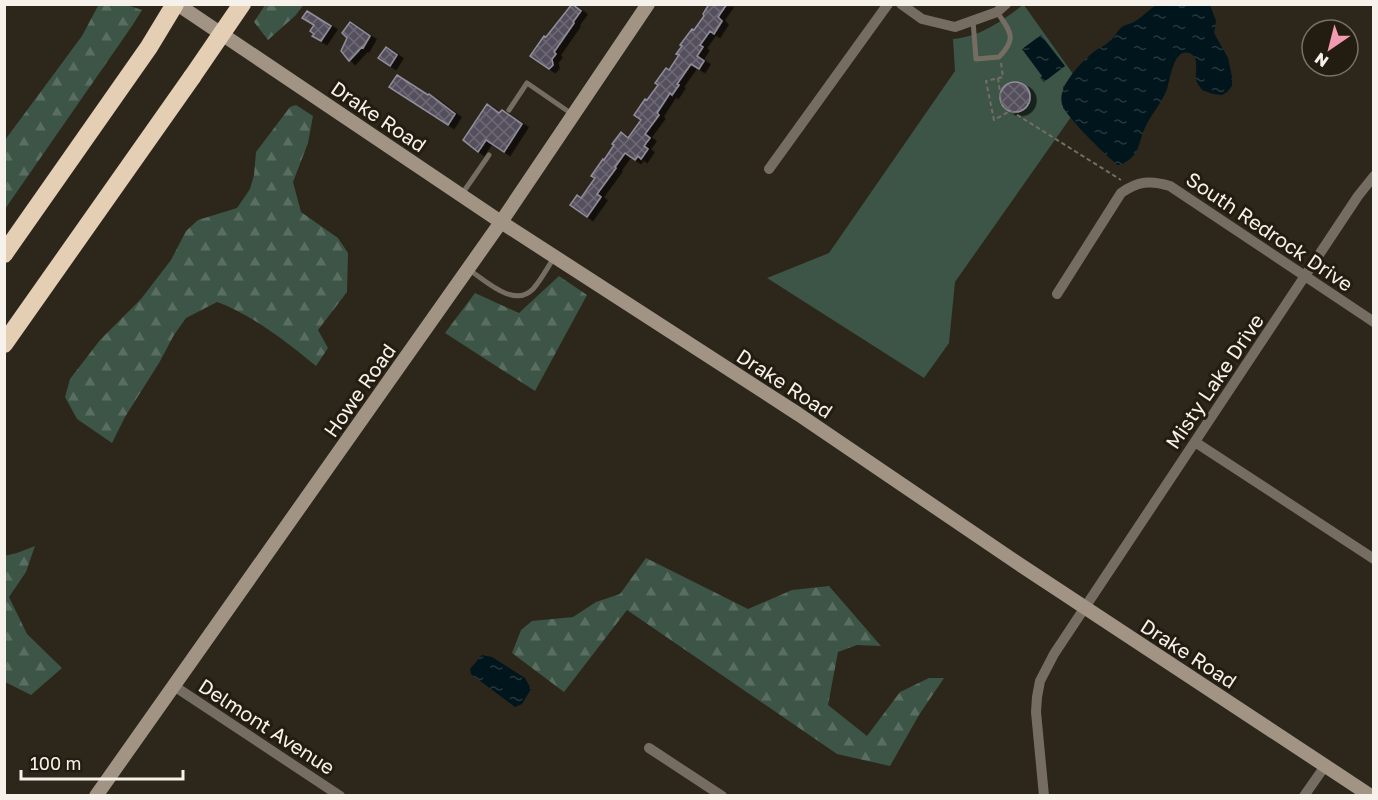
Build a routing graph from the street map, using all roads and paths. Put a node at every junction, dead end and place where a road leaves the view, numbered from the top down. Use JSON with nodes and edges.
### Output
{"nodes":[{"id":1,"x":176,"y":4,"type":"edge"},
{"id":2,"x":242,"y":4,"type":"edge"},
{"id":3,"x":648,"y":4,"type":"edge"},
{"id":4,"x":888,"y":4,"type":"edge"},
{"id":5,"x":901,"y":4,"type":"edge"},
{"id":6,"x":1006,"y":4,"type":"edge"},
{"id":7,"x":996,"y":12,"type":"junction"},
{"id":8,"x":973,"y":21,"type":"junction"},
{"id":9,"x":999,"y":57,"type":"junction"},
{"id":10,"x":998,"y":78,"type":"junction"},
{"id":11,"x":509,"y":110,"type":"dead end"},
{"id":12,"x":1010,"y":111,"type":"junction"},
{"id":13,"x":573,"y":115,"type":"junction"},
{"id":14,"x":489,"y":155,"type":"dead end"},
{"id":15,"x":769,"y":169,"type":"dead end"},
{"id":16,"x":1374,"y":176,"type":"edge"},
{"id":17,"x":1131,"y":186,"type":"junction"},
{"id":18,"x":461,"y":195,"type":"junction"},
{"id":19,"x":501,"y":222,"type":"junction"},
{"id":20,"x":4,"y":254,"type":"edge"},
{"id":21,"x":555,"y":256,"type":"junction"},
{"id":22,"x":468,"y":269,"type":"junction"},
{"id":23,"x":1305,"y":277,"type":"junction"},
{"id":24,"x":1057,"y":294,"type":"dead end"},
{"id":25,"x":1374,"y":322,"type":"edge"},
{"id":26,"x":4,"y":344,"type":"edge"},
{"id":27,"x":1195,"y":442,"type":"junction"},
{"id":28,"x":1374,"y":560,"type":"edge"},
{"id":29,"x":1086,"y":608,"type":"junction"},
{"id":30,"x":174,"y":686,"type":"junction"},
{"id":31,"x":649,"y":748,"type":"dead end"},
{"id":32,"x":1325,"y":766,"type":"junction"},
{"id":33,"x":96,"y":795,"type":"edge"},
{"id":34,"x":340,"y":795,"type":"edge"},
{"id":35,"x":722,"y":795,"type":"edge"},
{"id":36,"x":1044,"y":795,"type":"edge"},
{"id":37,"x":1304,"y":795,"type":"edge"},
{"id":38,"x":1371,"y":795,"type":"edge"}],
"edges":[{"from":1,"to":18,"type":"street","name":"Drake Road"},
{"from":1,"to":20,"type":"highway"},
{"from":2,"to":26,"type":"highway","bridge":true},
{"from":3,"to":13,"type":"street","name":"Howe Road"},
{"from":4,"to":15,"type":"street"},
{"from":5,"to":8,"type":"street"},
{"from":6,"to":7,"type":"street"},
{"from":7,"to":8,"type":"street"},
{"from":7,"to":9,"type":"lane"},
{"from":8,"to":9,"type":"lane"},
{"from":9,"to":10,"type":"path"},
{"from":10,"to":12,"type":"path"},
{"from":10,"to":12,"type":"path"},
{"from":11,"to":13,"type":"lane"},
{"from":12,"to":17,"type":"path"},
{"from":13,"to":19,"type":"street","name":"Howe Road"},
{"from":14,"to":18,"type":"lane"},
{"from":16,"to":23,"type":"street","name":"Misty Lake Drive"},
{"from":17,"to":23,"type":"street","name":"South Redrock Drive"},
{"from":17,"to":24,"type":"street"},
{"from":18,"to":19,"type":"street","name":"Drake Road"},
{"from":19,"to":21,"type":"street","name":"Drake Road"},
{"from":19,"to":22,"type":"street","name":"Howe Road"},
{"from":21,"to":22,"type":"lane"},
{"from":21,"to":29,"type":"street","name":"Drake Road"},
{"from":22,"to":30,"type":"street","name":"Howe Road"},
{"from":23,"to":25,"type":"street","name":"South Redrock Drive"},
{"from":23,"to":27,"type":"street","name":"Misty Lake Drive"},
{"from":27,"to":28,"type":"street"},
{"from":27,"to":29,"type":"street","name":"Misty Lake Drive"},
{"from":29,"to":32,"type":"street","name":"Drake Road"},
{"from":29,"to":36,"type":"street","name":"Misty Lake Drive"},
{"from":30,"to":33,"type":"street","name":"Howe Road"},
{"from":30,"to":34,"type":"street","name":"Delmont Avenue"},
{"from":31,"to":35,"type":"street"},
{"from":32,"to":37,"type":"street"},
{"from":32,"to":38,"type":"street","name":"Drake Road"}]}
